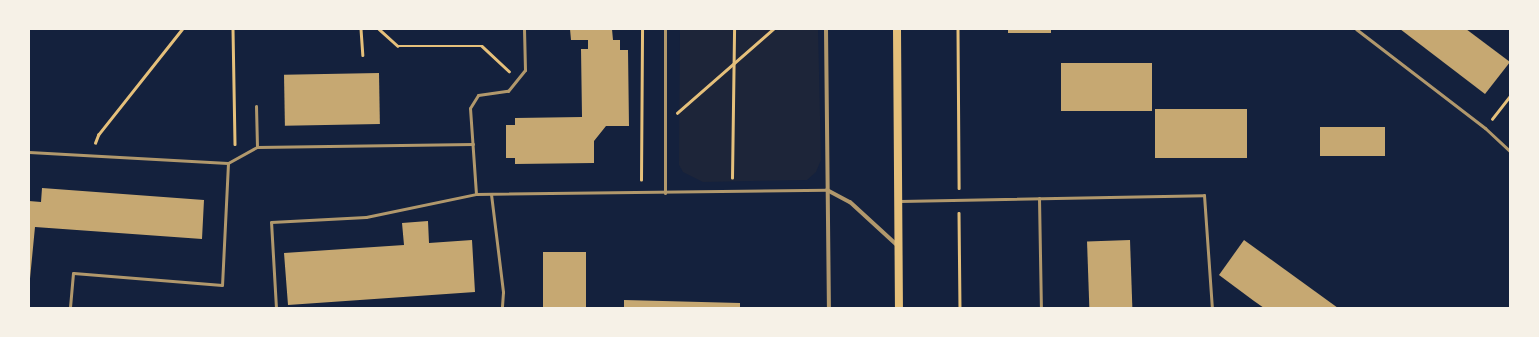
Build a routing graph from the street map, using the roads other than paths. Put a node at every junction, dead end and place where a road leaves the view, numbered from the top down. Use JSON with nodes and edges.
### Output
{"nodes":[{"id":1,"x":524,"y":29,"type":"edge"},
{"id":2,"x":665,"y":29,"type":"edge"},
{"id":3,"x":826,"y":29,"type":"edge"},
{"id":4,"x":897,"y":29,"type":"edge"},
{"id":5,"x":1356,"y":29,"type":"edge"},
{"id":6,"x":256,"y":106,"type":"dead end"},
{"id":7,"x":473,"y":144,"type":"junction"},
{"id":8,"x":257,"y":147,"type":"junction"},
{"id":9,"x":1510,"y":151,"type":"edge"},
{"id":10,"x":29,"y":152,"type":"edge"},
{"id":11,"x":228,"y":164,"type":"junction"},
{"id":12,"x":828,"y":190,"type":"junction"},
{"id":13,"x":665,"y":193,"type":"junction"},
{"id":14,"x":476,"y":194,"type":"junction"},
{"id":15,"x":491,"y":194,"type":"junction"},
{"id":16,"x":1039,"y":198,"type":"junction"},
{"id":17,"x":898,"y":201,"type":"junction"},
{"id":18,"x":898,"y":246,"type":"junction"},
{"id":19,"x":70,"y":308,"type":"edge"},
{"id":20,"x":276,"y":308,"type":"edge"},
{"id":21,"x":502,"y":308,"type":"edge"},
{"id":22,"x":829,"y":308,"type":"edge"},
{"id":23,"x":899,"y":308,"type":"edge"},
{"id":24,"x":1041,"y":308,"type":"edge"},
{"id":25,"x":1212,"y":308,"type":"edge"}],
"edges":[{"from":1,"to":7,"type":"lane"},
{"from":2,"to":13,"type":"lane"},
{"from":3,"to":12,"type":"street"},
{"from":4,"to":17,"type":"main road"},
{"from":5,"to":9,"type":"lane"},
{"from":6,"to":8,"type":"lane"},
{"from":7,"to":8,"type":"lane"},
{"from":7,"to":14,"type":"lane"},
{"from":8,"to":11,"type":"lane"},
{"from":10,"to":11,"type":"lane"},
{"from":11,"to":19,"type":"lane"},
{"from":12,"to":13,"type":"lane"},
{"from":12,"to":18,"type":"street"},
{"from":12,"to":22,"type":"street"},
{"from":13,"to":15,"type":"lane"},
{"from":14,"to":15,"type":"lane"},
{"from":14,"to":20,"type":"lane"},
{"from":15,"to":21,"type":"lane"},
{"from":16,"to":17,"type":"lane"},
{"from":16,"to":24,"type":"lane"},
{"from":16,"to":25,"type":"lane"},
{"from":17,"to":18,"type":"main road"},
{"from":18,"to":23,"type":"main road"}]}
